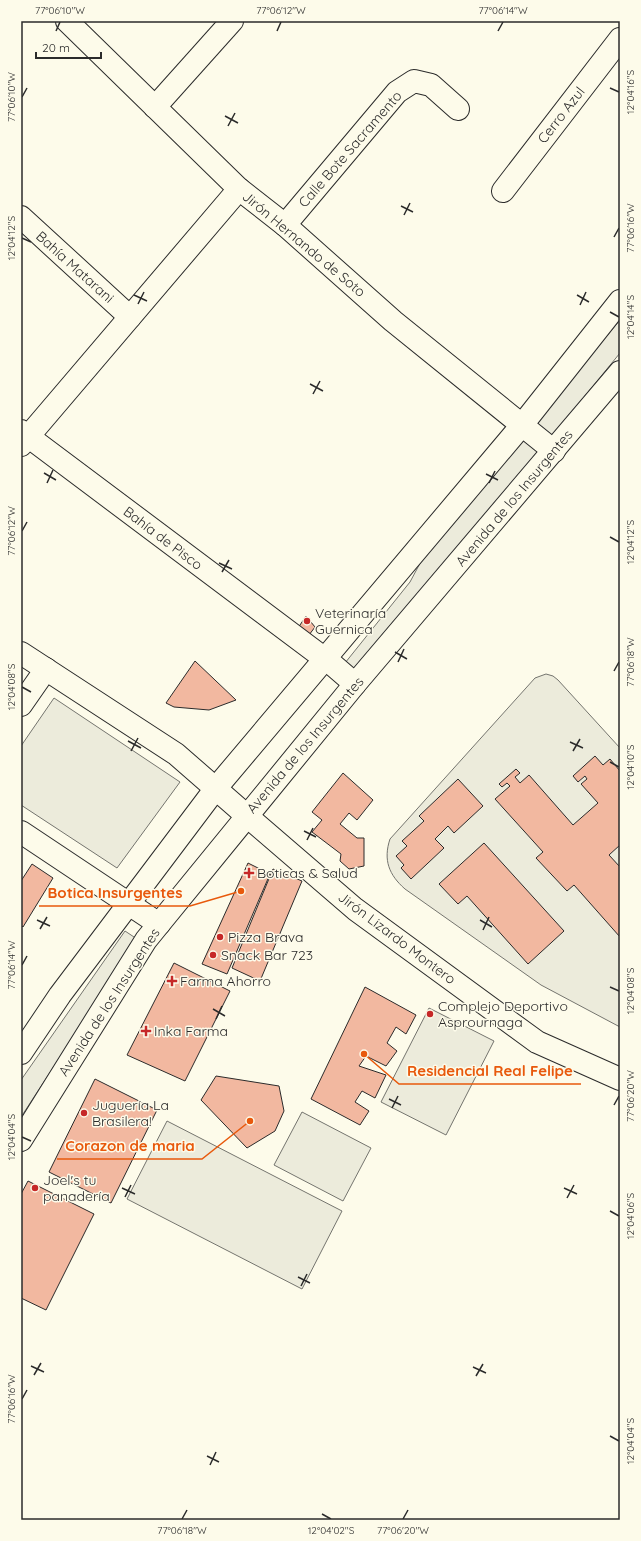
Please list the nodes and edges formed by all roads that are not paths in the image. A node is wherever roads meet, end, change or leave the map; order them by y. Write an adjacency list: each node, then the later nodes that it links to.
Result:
1 (67, 21): 4 (street, Jirón Hernando de Soto)
2 (232, 21): 4 (street)
3 (620, 39): 7 (street, Cerro Azul)
4 (155, 107): 6 (street, Jirón Hernando de Soto)
5 (458, 109): 9 (street, Calle Bote Sacramento)
6 (239, 188): 9 (street, Jirón Hernando de Soto); 11 (street)
7 (503, 191)
8 (21, 217): 11 (street, Bahía Matarani)
9 (285, 225): 13 (street, Jirón Hernando de Soto)
10 (620, 301): 13 (street)
11 (130, 317): 14 (street)
12 (620, 372): 15 (street, Avenida de los Insurgentes)
13 (522, 425): 15 (street, Jirón Hernando de Soto); 17 (street)
14 (24, 437): 17 (street, Bahía de Pisco)
15 (554, 451): 19 (street, Avenida de los Insurgentes)
16 (21, 652): 18 (street, Jirón Lizardo Montero)
17 (324, 659): 19 (street, Bahía de Pisco); 21 (street)
18 (46, 669): 20 (street); 21 (street, Jirón Lizardo Montero)
19 (355, 684): 22 (street, Avenida de los Insurgentes)
20 (21, 705)
21 (216, 788): 22 (street, Jirón Lizardo Montero); 24 (street)
22 (247, 816): 25 (street, Avenida de los Insurgentes); 27 (street, Jirón Lizardo Montero)
23 (21, 832): 24 (street)
24 (130, 904): 25 (street); 26 (street)
25 (159, 924): 28 (street, Avenida de los Insurgentes)
26 (21, 1053)
27 (620, 1079)
28 (21, 1140)

